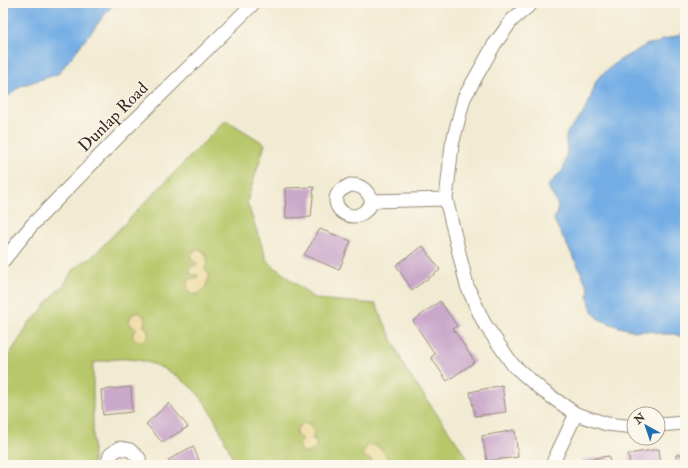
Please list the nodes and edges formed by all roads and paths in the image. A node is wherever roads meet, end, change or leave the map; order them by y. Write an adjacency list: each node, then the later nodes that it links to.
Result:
1 (254, 3): 5 (street, Dunlap Road)
2 (532, 3): 3 (street)
3 (446, 199): 4 (street); 6 (street)
4 (372, 201)
5 (3, 261)
6 (576, 414): 9 (street); 12 (street)
7 (685, 424): 8 (street)
8 (666, 425)
9 (626, 426)
10 (107, 465): 11 (street)
11 (140, 465)
12 (552, 465)

